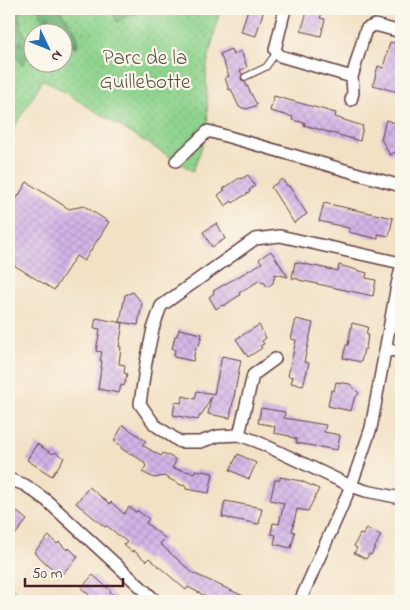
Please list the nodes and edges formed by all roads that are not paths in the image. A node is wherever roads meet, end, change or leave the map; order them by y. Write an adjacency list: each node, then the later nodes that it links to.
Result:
1 (285, 9): 3 (street)
2 (401, 32): 5 (street)
3 (277, 52): 4 (lane); 5 (street)
4 (244, 77)
5 (352, 77): 6 (street)
6 (351, 100)
7 (176, 161): 8 (street)
8 (401, 186)
9 (401, 263): 15 (street)
10 (401, 268): 11 (street)
11 (399, 285): 13 (street)
12 (401, 350): 13 (street)
13 (385, 352): 17 (street)
14 (275, 359): 15 (street)
15 (239, 435): 17 (street)
16 (9, 479): 19 (street)
17 (351, 486): 18 (street); 20 (street)
18 (401, 498)
19 (156, 601)
20 (300, 601)

